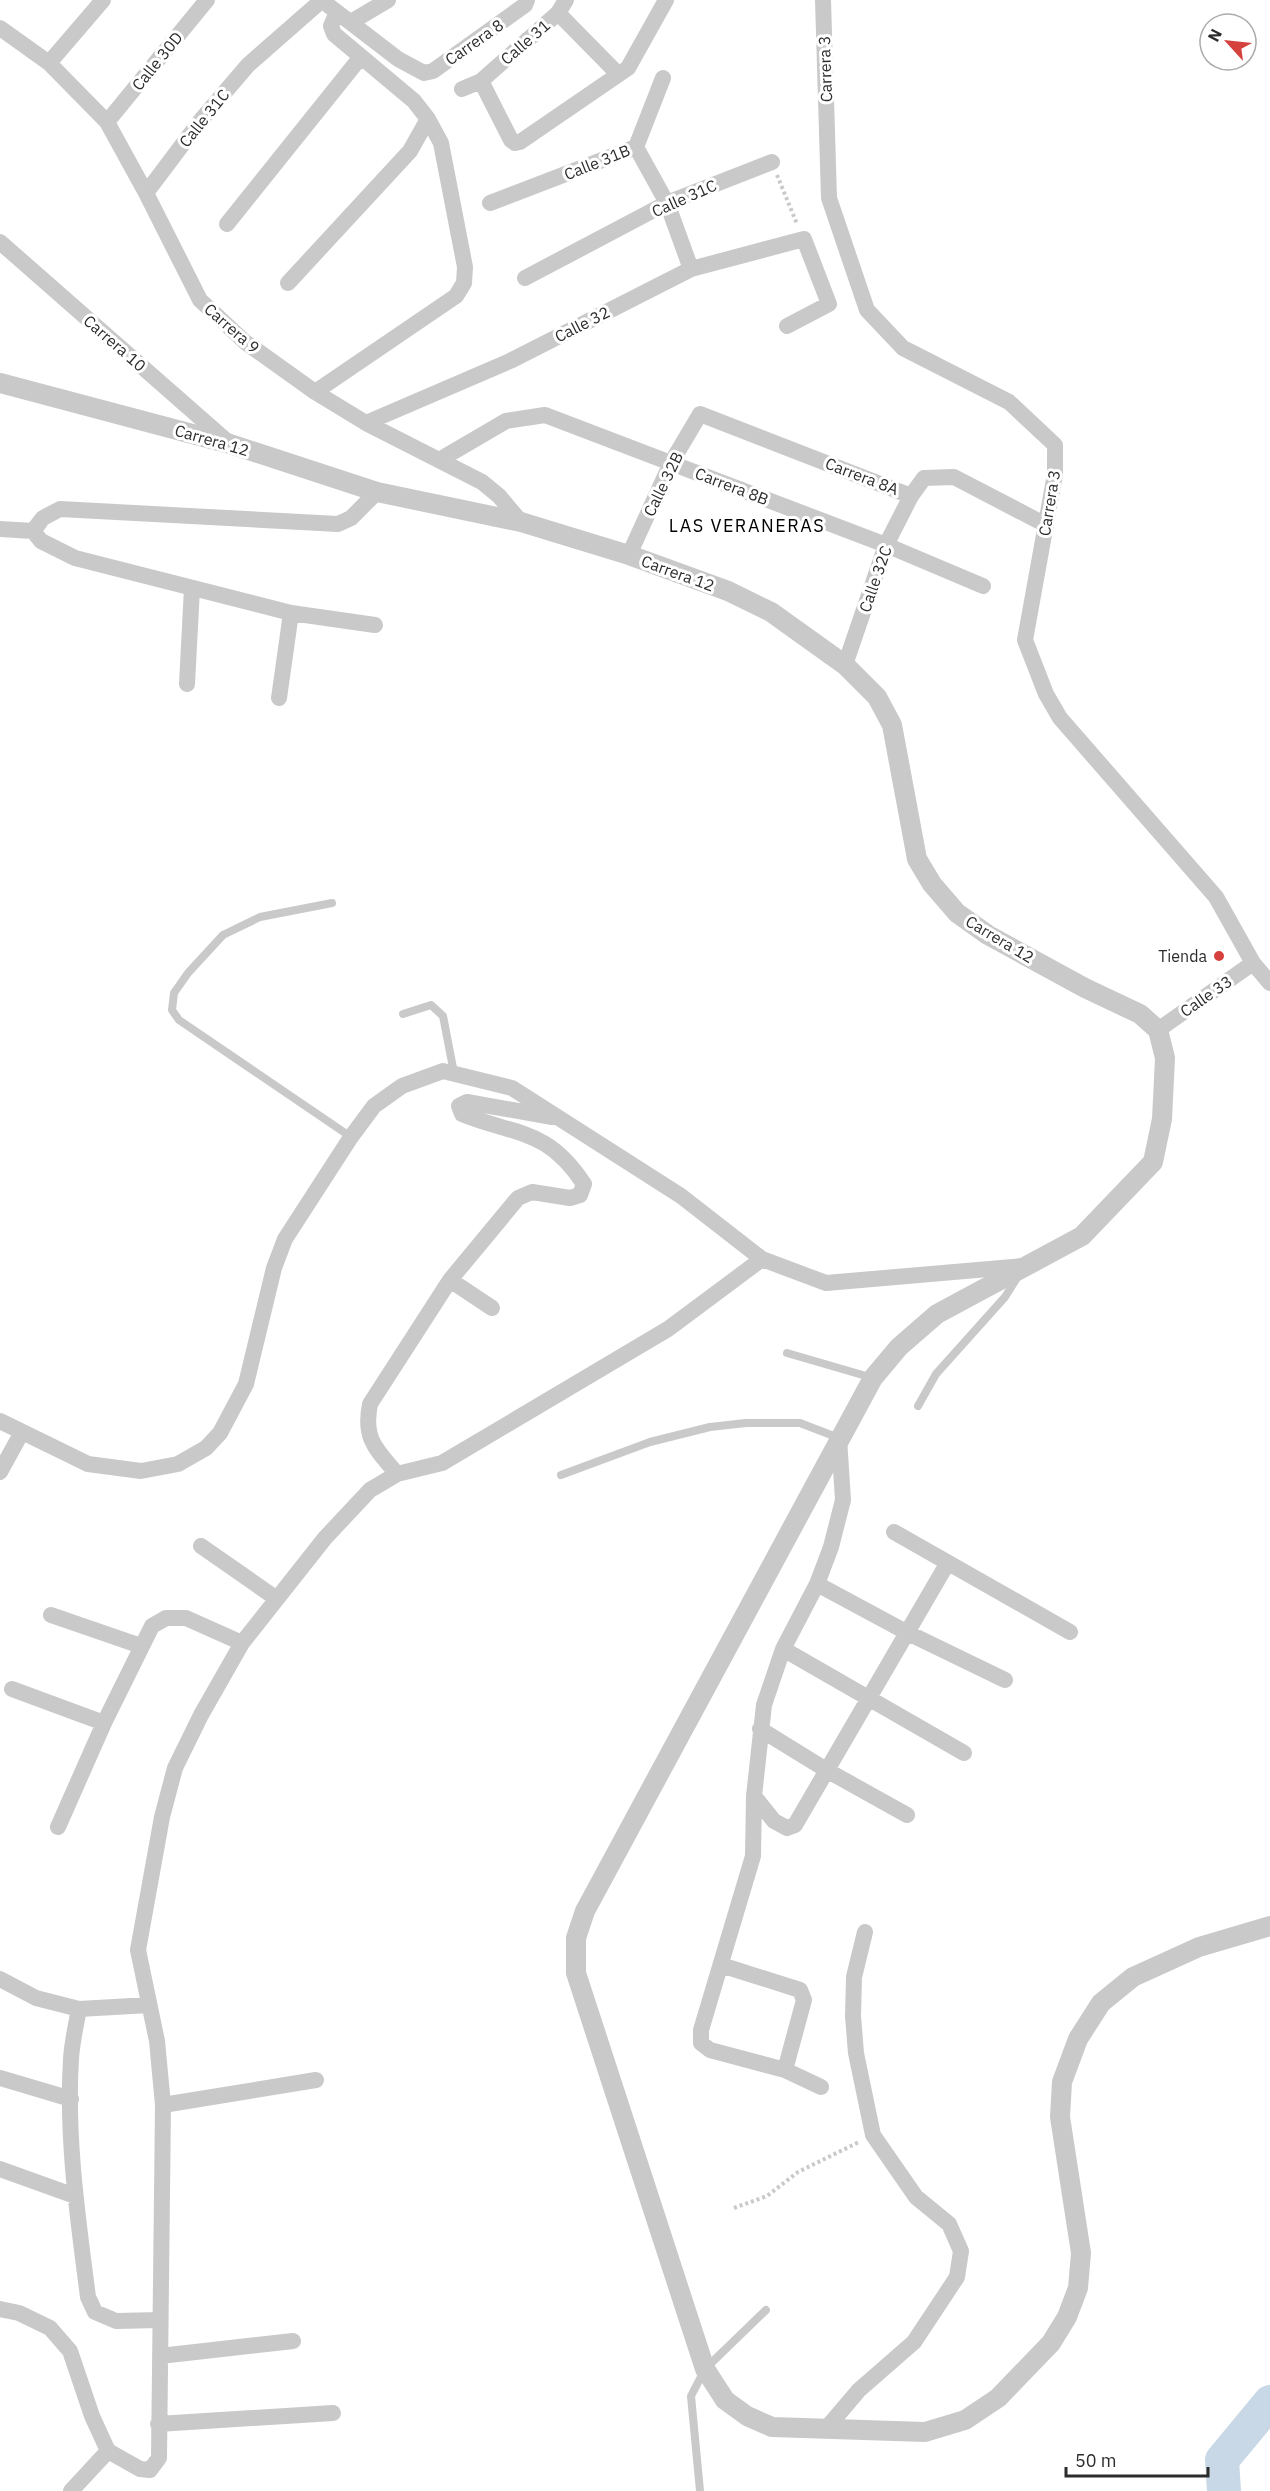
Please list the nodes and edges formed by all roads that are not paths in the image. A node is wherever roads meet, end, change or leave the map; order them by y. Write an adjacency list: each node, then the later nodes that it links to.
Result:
1 (103, 0): 13 (street)
2 (207, 0): 19 (street, Calle 30D)
3 (321, 0): 9 (street); 22 (street, Calle 31C)
4 (388, 0): 10 (street)
5 (526, 0): 10 (street, Carrera 8)
6 (666, 0): 14 (street)
7 (823, 0): 41 (street, Carrera 3)
8 (562, 6): 14 (street); 16 (street, Calle 31)
9 (337, 12): 10 (street); 12 (street)
10 (351, 22)
11 (0, 28): 13 (street, Carrera 9)
12 (360, 58): 18 (street); 25 (street)
13 (49, 63): 19 (street, Carrera 9)
14 (618, 74): 16 (street)
15 (663, 78): 20 (street, Calle 31B)
16 (481, 81): 17 (street, Calle 31)
17 (462, 89)
18 (428, 119): 29 (street); 32 (street)
19 (107, 122): 22 (street, Carrera 9)
20 (636, 147): 23 (street, Calle 31B); 24 (street)
21 (772, 162): 24 (street, Calle 31C)
22 (146, 193): 32 (street, Carrera 9)
23 (490, 203)
24 (667, 203): 27 (street); 28 (street, Calle 31C)
25 (226, 224)
26 (4, 248): 35 (street, Carrera 10)
27 (691, 269): 30 (street, Calle 32); 34 (street, Calle 32)
28 (525, 278)
29 (288, 283)
30 (786, 326)
31 (0, 383): 35 (street, Carrera 12)
32 (315, 392): 34 (street, Carrera 9)
33 (700, 414): 37 (street, Calle 32B); 39 (street, Carrera 8A)
34 (366, 423): 36 (street, Carrera 9)
35 (230, 444): 38 (street, Carrera 12)
36 (441, 459): 37 (street, Carrera 8B); 40 (street, Carrera 9)
37 (672, 463): 44 (street, Carrera 8B); 45 (street, Calle 32B)
38 (377, 492): 40 (street, Carrera 12); 43 (street)
39 (911, 496): 41 (street, Carrera 8A); 44 (street, Calle 32C)
40 (521, 522): 45 (street, Carrera 12)
41 (1046, 525): 54 (street, Carrera 3)
42 (0, 529): 43 (street)
43 (33, 531): 47 (street)
44 (886, 544): 46 (street, Carrera 8B); 50 (street, Calle 32C)
45 (629, 555): 50 (street, Carrera 12)
46 (983, 586)
47 (192, 588): 48 (street); 51 (street)
48 (291, 613): 49 (street); 52 (street)
49 (375, 625)
50 (845, 665): 57 (street, Carrera 12)
51 (187, 684)
52 (279, 698)
53 (332, 903): 60 (lane)
54 (1253, 963): 55 (street, Carrera 3); 57 (street, Calle 33)
55 (1270, 983)
56 (403, 1014): 58 (lane)
57 (1158, 1030): 62 (street)
58 (454, 1073): 59 (street); 60 (street)
59 (559, 1118): 61 (street); 63 (street)
60 (351, 1137): 69 (street)
61 (762, 1259): 62 (street); 72 (street)
62 (1023, 1266): 66 (street); 67 (lane)
63 (450, 1280): 64 (street); 72 (street)
64 (492, 1308)
65 (787, 1353): 66 (lane)
66 (873, 1378): 70 (street)
67 (918, 1406)
68 (0, 1421): 69 (street)
69 (22, 1432): 71 (street)
70 (839, 1438): 73 (lane); 77 (street); 114 (street)
71 (0, 1472)
72 (397, 1474): 78 (street)
73 (561, 1475)
74 (894, 1532): 76 (street)
75 (201, 1546): 78 (street)
76 (947, 1564): 80 (street); 81 (street)
77 (817, 1584): 81 (street); 84 (street)
78 (277, 1599): 82 (street)
79 (51, 1615): 83 (street)
80 (1070, 1632)
81 (908, 1633): 85 (street); 87 (street)
82 (242, 1643): 83 (street); 99 (street)
83 (141, 1646): 88 (street)
84 (783, 1649): 87 (street); 89 (street)
85 (1005, 1680)
86 (12, 1689): 88 (street)
87 (869, 1699): 90 (street); 91 (street)
88 (104, 1723): 94 (street)
89 (760, 1729): 91 (street); 92 (street)
90 (964, 1753)
91 (828, 1771): 92 (street); 93 (street)
92 (754, 1796): 97 (street)
93 (907, 1815)
94 (58, 1827)
95 (1270, 1926): 117 (street)
96 (865, 1932): 117 (street)
97 (721, 1965): 101 (street); 101 (street)
98 (0, 1979): 100 (street)
99 (149, 2006): 100 (street); 106 (street)
100 (79, 2009): 105 (street)
101 (785, 2070): 104 (street)
102 (0, 2078): 105 (street)
103 (316, 2080): 106 (street)
104 (821, 2087)
105 (71, 2099): 108 (street)
106 (164, 2105): 111 (street)
107 (0, 2169): 108 (street)
108 (75, 2196): 111 (street)
109 (0, 2309): 118 (street)
110 (766, 2310): 114 (lane)
111 (160, 2320): 113 (street)
112 (293, 2341): 113 (street)
113 (160, 2356): 116 (street)
114 (705, 2369): 117 (street); 120 (lane)
115 (333, 2413): 116 (street)
116 (158, 2424): 118 (street)
117 (825, 2430)
118 (108, 2451): 119 (street)
119 (71, 2491)
120 (700, 2491)

